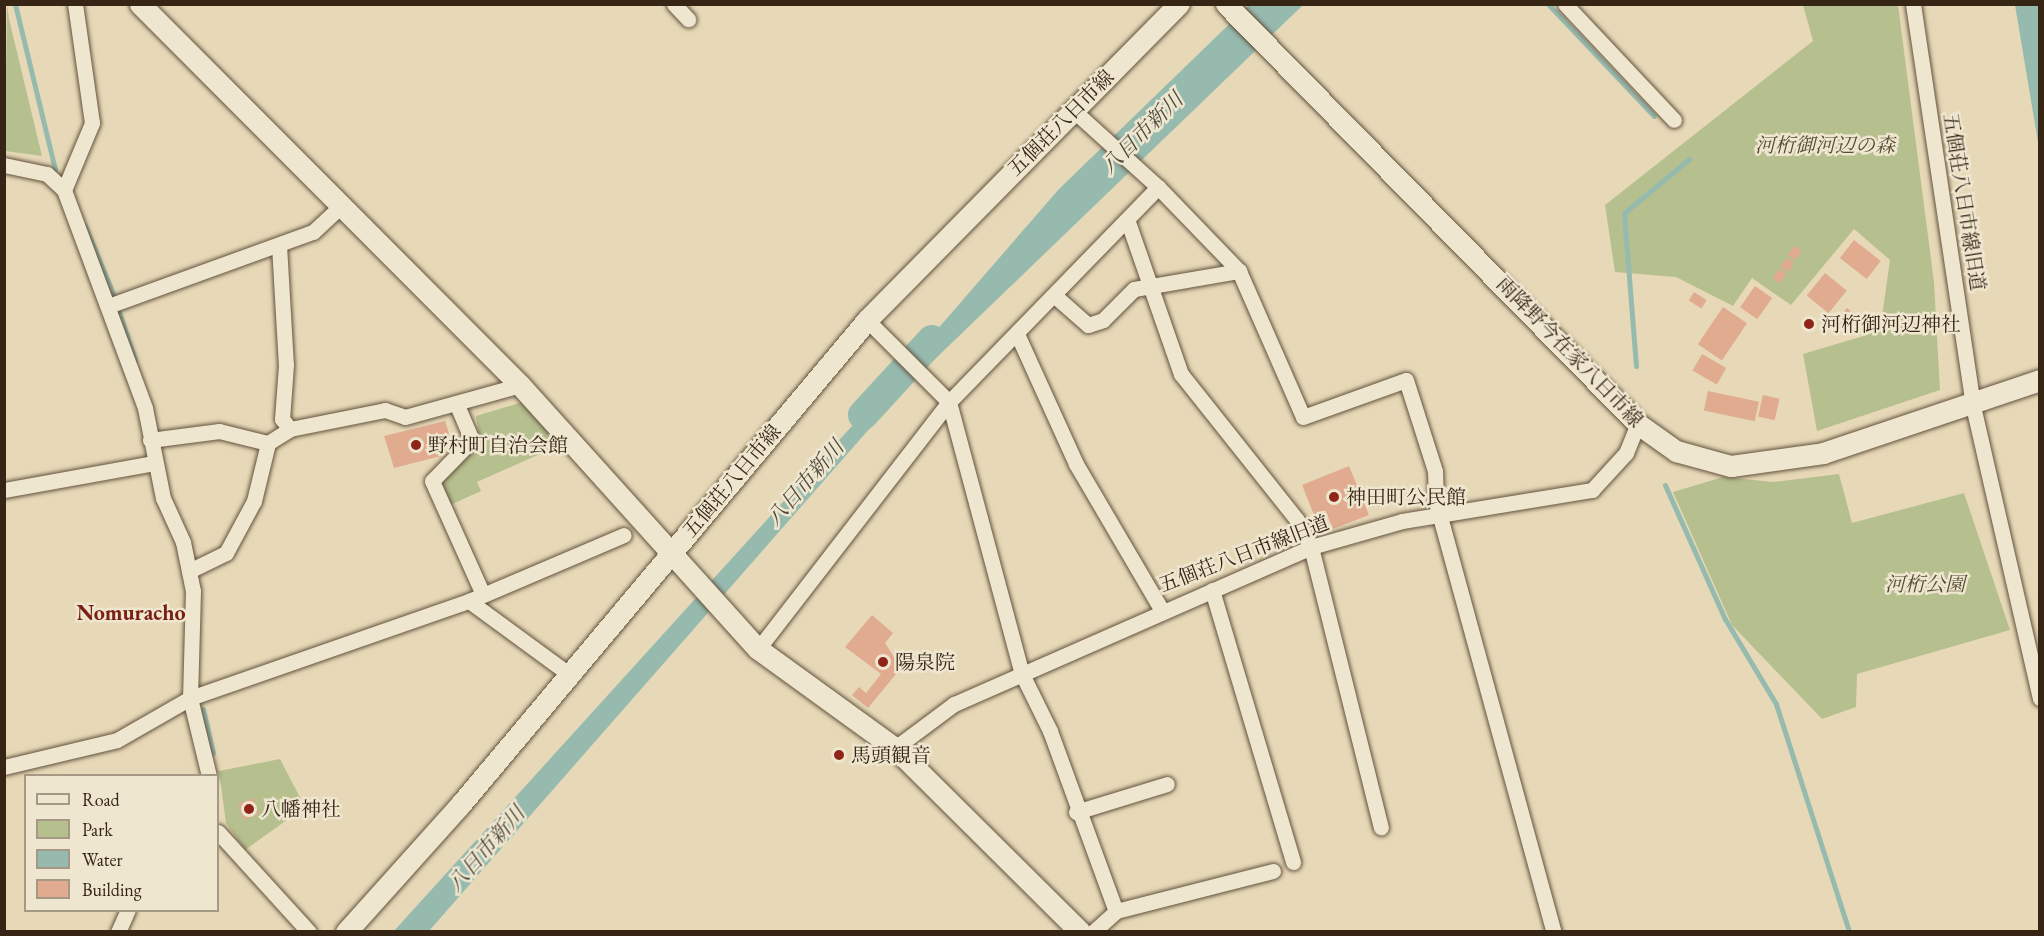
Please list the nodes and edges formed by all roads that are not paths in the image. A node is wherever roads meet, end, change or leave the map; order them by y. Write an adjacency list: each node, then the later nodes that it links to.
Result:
1 (75, 4): 13 (street)
2 (140, 4): 14 (main road)
3 (674, 4): 8 (street)
4 (1179, 4): 9 (main road, 五個荘八日市線)
5 (1226, 4): 28 (main road, 雨降野今在家八日市線)
6 (1565, 4): 10 (street)
7 (1913, 4): 27 (street, 五個荘八日市線旧道)
8 (688, 19)
9 (1073, 110): 12 (street); 21 (main road, 五個荘八日市線)
10 (1674, 120)
11 (4, 165): 13 (street)
12 (1158, 187): 15 (street); 17 (street)
13 (64, 190): 20 (street)
14 (342, 206): 16 (street); 24 (main road)
15 (1128, 222): 18 (street); 19 (street)
16 (279, 245): 20 (street); 29 (street)
17 (1239, 271): 18 (street); 34 (street)
18 (1150, 286): 19 (street); 36 (street)
19 (1055, 296): 22 (street)
20 (111, 305): 30 (street)
21 (867, 320): 25 (street); 37 (main road, 五個荘八日市線)
22 (1018, 336): 25 (street); 42 (street)
23 (2040, 380): 27 (main road, 雨降野今在家八日市線)
24 (520, 385): 26 (street); 37 (main road)
25 (949, 402): 43 (street); 44 (street)
26 (457, 405): 29 (street); 40 (street)
27 (1973, 406): 28 (main road, 雨降野今在家八日市線); 47 (street, 五個荘八日市線旧道)
28 (1638, 424): 34 (street, 五個荘八日市線旧道)
29 (290, 429): 31 (street)
30 (157, 439): 31 (street); 32 (street)
31 (268, 443): 38 (street)
32 (154, 463): 33 (street); 38 (street)
33 (4, 490)
34 (1440, 513): 36 (street, 五個荘八日市線旧道); 64 (street)
35 (624, 535): 40 (street)
36 (1311, 547): 39 (street, 五個荘八日市線旧道); 53 (street)
37 (672, 552): 43 (main road, 五個荘八日市線); 45 (main road)
38 (195, 569): 46 (street)
39 (1212, 590): 42 (street, 五個荘八日市線旧道); 55 (street)
40 (482, 592): 41 (street)
41 (469, 602): 45 (street); 46 (street)
42 (1161, 609): 44 (street, 五個荘八日市線旧道)
43 (758, 649): 48 (main road, 五個荘八日市線)
44 (1022, 674): 48 (street, 五個荘八日市線旧道); 52 (street)
45 (570, 675): 61 (main road)
46 (190, 698): 49 (street); 50 (street)
47 (2040, 698)
48 (895, 747): 62 (main road, 五個荘八日市線)
49 (4, 767)
50 (209, 774)
51 (1167, 784): 52 (street)
52 (1076, 812): 57 (street)
53 (1381, 827)
54 (219, 833): 60 (street)
55 (1293, 862)
56 (1272, 871): 57 (street)
57 (1116, 911): 63 (street)
58 (127, 912): 59 (street)
59 (118, 932)
60 (309, 932)
61 (346, 932)
62 (1080, 932)
63 (1093, 932)
64 (1554, 932)

